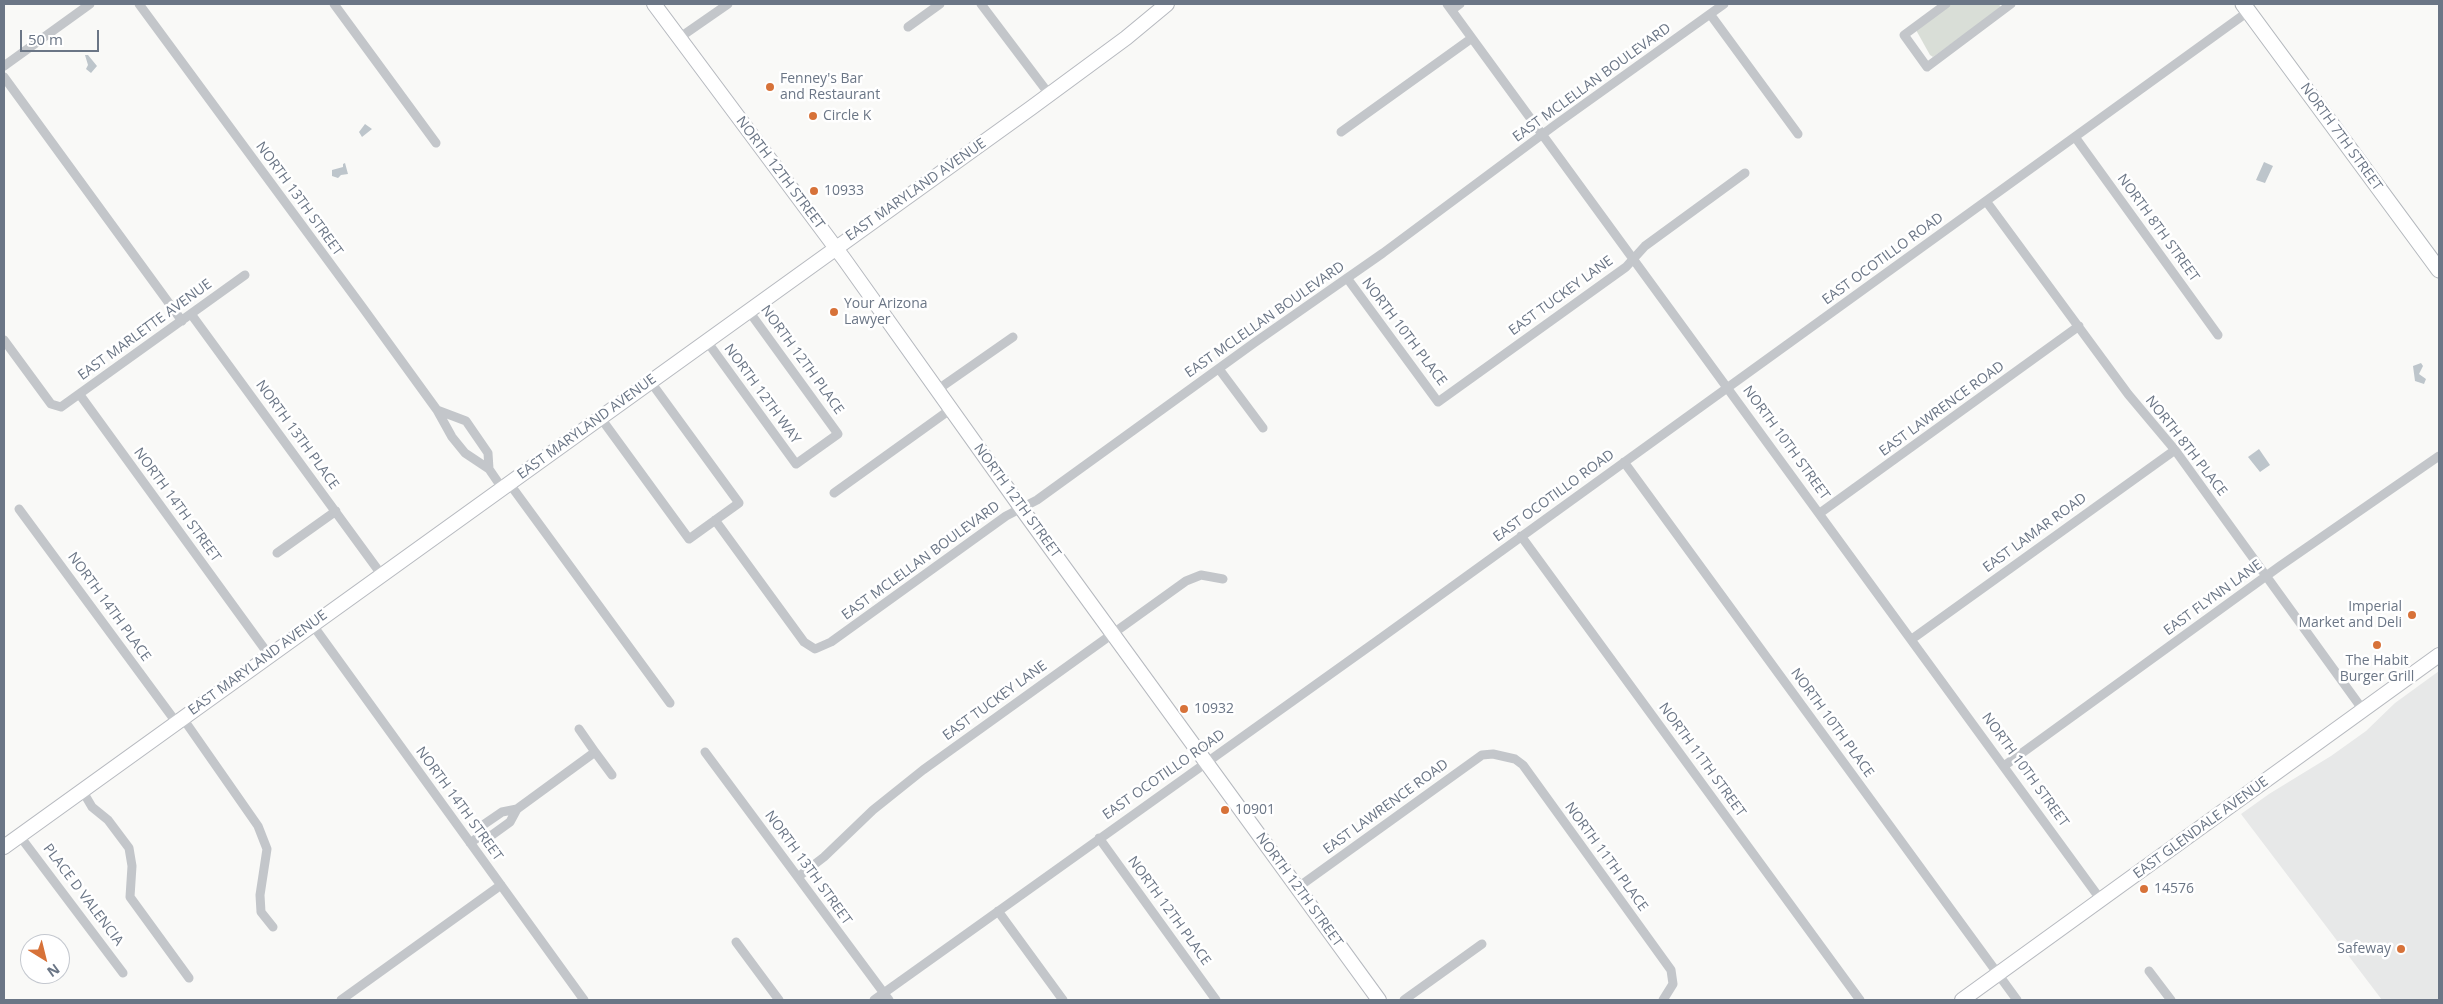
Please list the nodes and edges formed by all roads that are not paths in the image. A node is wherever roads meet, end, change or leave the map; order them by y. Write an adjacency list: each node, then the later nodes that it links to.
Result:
1 (90, 4): 19 (street)
2 (139, 4): 49 (street, NORTH 13TH STREET)
3 (334, 4): 26 (street)
4 (654, 4): 17 (street, NORTH 12TH STREET)
5 (728, 4): 17 (street)
6 (940, 4): 16 (street)
7 (981, 4): 21 (street)
8 (1460, 4): 13 (street)
9 (1724, 4): 15 (street, EAST MCLELLAN BOULEVARD)
10 (1946, 4): 11 (street)
11 (2011, 4)
12 (1163, 5): 21 (street, EAST MARYLAND AVENUE)
13 (1449, 7): 18 (street, NORTH 10TH STREET)
14 (2246, 7): 25 (street, EAST OCOTILLO ROAD); 31 (main road, NORTH 7TH STREET)
15 (1710, 14): 23 (street); 24 (street, EAST MCLELLAN BOULEVARD)
16 (908, 27)
17 (679, 38): 29 (street, NORTH 12TH STREET)
18 (1472, 38): 22 (street); 24 (street, NORTH 10TH STREET)
19 (4, 66)
20 (4, 77): 36 (street)
21 (1049, 94): 29 (street, EAST MARYLAND AVENUE)
22 (1341, 132)
23 (1798, 134)
24 (1543, 135): 30 (street, NORTH 10TH STREET); 33 (street, EAST MCLELLAN BOULEVARD)
25 (2075, 137): 28 (street, EAST OCOTILLO ROAD); 38 (street, NORTH 8TH STREET)
26 (436, 143)
27 (1745, 173): 30 (street, EAST TUCKEY LANE)
28 (1986, 201): 37 (street, NORTH 8TH PLACE); 44 (street, EAST OCOTILLO ROAD)
29 (836, 248): 34 (street, EAST MARYLAND AVENUE); 45 (street, NORTH 12TH STREET)
30 (1634, 257): 44 (street, NORTH 10TH STREET); 47 (street, EAST TUCKEY LANE)
31 (2439, 270)
32 (245, 275): 35 (street, EAST MARLETTE AVENUE)
33 (1347, 278): 42 (street, EAST MCLELLAN BOULEVARD); 47 (street, NORTH 10TH PLACE)
34 (748, 310): 41 (street, EAST MARYLAND AVENUE); 55 (street, NORTH 12TH PLACE)
35 (191, 314): 36 (street, EAST MARLETTE AVENUE); 61 (street, NORTH 13TH PLACE)
36 (182, 321): 46 (street, EAST MARLETTE AVENUE)
37 (2079, 326): 52 (street, NORTH 8TH PLACE); 62 (street, EAST LAWRENCE ROAD)
38 (2218, 334)
39 (1013, 337): 45 (street)
40 (4, 340): 46 (street, EAST MARLETTE AVENUE)
41 (706, 340): 43 (street, EAST MARYLAND AVENUE); 55 (street, NORTH 12TH WAY)
42 (1219, 369): 51 (street); 59 (street, EAST MCLELLAN BOULEVARD)
43 (650, 381): 50 (street, EAST MARYLAND AVENUE); 63 (street)
44 (1728, 387): 54 (street, EAST OCOTILLO ROAD); 62 (street, NORTH 10TH STREET)
45 (937, 390): 48 (street, NORTH 12TH STREET)
46 (80, 395): 72 (street, NORTH 14TH STREET)
47 (1438, 402)
48 (951, 409): 58 (street); 59 (street, NORTH 12TH STREET)
49 (437, 410): 56 (street, NORTH 13TH STREET); 56 (street, NORTH 13TH STREET)
50 (600, 417): 57 (street, EAST MARYLAND AVENUE); 63 (street)
51 (1263, 428)
52 (2175, 450): 67 (street, NORTH 8TH PLACE); 71 (street, EAST LAMAR ROAD)
53 (2439, 456): 67 (street, EAST FLYNN LANE)
54 (1624, 462): 64 (street, EAST OCOTILLO ROAD); 103 (street, NORTH 10TH PLACE)
55 (796, 464)
56 (489, 469): 57 (street, NORTH 13TH STREET)
57 (506, 486): 66 (street, EAST MARYLAND AVENUE); 74 (street, NORTH 13TH STREET)
58 (834, 493)
59 (1022, 508): 63 (street, EAST MCLELLAN BOULEVARD); 70 (street, NORTH 12TH STREET)
60 (20, 509): 76 (street, NORTH 14TH PLACE)
61 (336, 511): 65 (street); 66 (street, NORTH 13TH PLACE)
62 (1820, 513): 71 (street, NORTH 10TH STREET)
63 (715, 520)
64 (1521, 536): 81 (street, EAST OCOTILLO ROAD); 115 (street, NORTH 11TH STREET)
65 (277, 553)
66 (381, 574): 69 (street, EAST MARYLAND AVENUE)
67 (2266, 577): 75 (street, NORTH 8TH PLACE); 82 (street, EAST FLYNN LANE)
68 (1223, 579): 70 (street, EAST TUCKEY LANE)
69 (312, 624): 72 (street, EAST MARYLAND AVENUE); 91 (street, NORTH 14TH STREET)
70 (1112, 634): 81 (street, NORTH 12TH STREET); 93 (street, EAST TUCKEY LANE)
71 (1912, 639): 82 (street, NORTH 10TH STREET)
72 (269, 655): 76 (street, EAST MARYLAND AVENUE)
73 (2439, 655): 75 (street, EAST GLENDALE AVENUE)
74 (670, 703)
75 (2363, 710): 96 (street, EAST GLENDALE AVENUE)
76 (179, 720): 84 (street, EAST MARYLAND AVENUE); 98 (street, NORTH 14TH PLACE)
77 (579, 729): 78 (street)
78 (595, 752): 83 (street); 85 (street)
79 (705, 752): 93 (street, NORTH 13TH STREET)
80 (1493, 754): 95 (street, EAST LAWRENCE ROAD); 106 (street, NORTH 11TH PLACE)
81 (1207, 763): 90 (street, EAST OCOTILLO ROAD); 95 (street, NORTH 12TH STREET)
82 (2004, 766): 96 (street, NORTH 10TH STREET)
83 (612, 775)
84 (82, 790): 88 (street, EAST MARYLAND AVENUE); 104 (street)
85 (516, 809): 86 (street); 87 (street)
86 (494, 817): 87 (street); 89 (street)
87 (502, 828): 89 (street)
88 (19, 835): 92 (street, EAST MARYLAND AVENUE); 102 (street, PLACE D VALENCIA)
89 (480, 836): 91 (street)
90 (1099, 838): 97 (street, EAST OCOTILLO ROAD); 112 (street, NORTH 12TH PLACE)
91 (470, 843): 94 (street, NORTH 14TH STREET)
92 (4, 847)
93 (798, 876): 105 (street, NORTH 13TH STREET)
94 (501, 885): 107 (street); 108 (street, NORTH 14TH STREET)
95 (1297, 888): 113 (street, NORTH 12TH STREET)
96 (2101, 900): 103 (street, EAST GLENDALE AVENUE)
97 (998, 911): 105 (street, EAST OCOTILLO ROAD); 111 (street)
98 (273, 927)
99 (736, 942): 109 (street)
100 (1482, 944): 114 (street)
101 (2150, 971): 118 (street)
102 (123, 973)
103 (1998, 974): 116 (street, EAST GLENDALE AVENUE); 117 (street, NORTH 10TH PLACE)
104 (189, 978)
105 (886, 997): 110 (street, EAST OCOTILLO ROAD)
106 (1666, 998)
107 (341, 1000)
108 (584, 1000)
109 (779, 1000)
110 (874, 1000)
111 (1063, 1000)
112 (1216, 1000)
113 (1379, 1000)
114 (1404, 1000)
115 (1860, 1000)
116 (1962, 1000)
117 (2018, 1000)
118 (2171, 1000)

